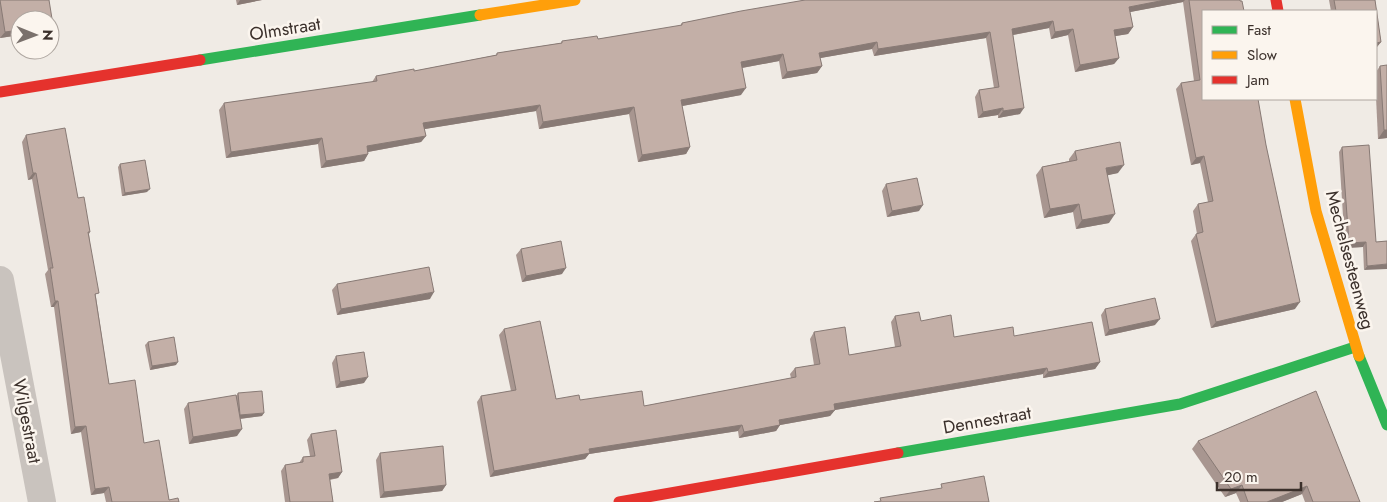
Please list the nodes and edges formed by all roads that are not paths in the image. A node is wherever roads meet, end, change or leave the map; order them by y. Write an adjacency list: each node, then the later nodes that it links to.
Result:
1 (575, 0): 2 (street, Olmstraat)
2 (0, 92)
3 (1295, 100): 5 (street, Mechelsesteenweg)
4 (0, 280): 7 (street, Wilgestraat)
5 (1355, 347): 6 (street, Mechelsesteenweg); 8 (street, Dennestraat)
6 (1387, 425)
7 (42, 502)
8 (619, 502)

